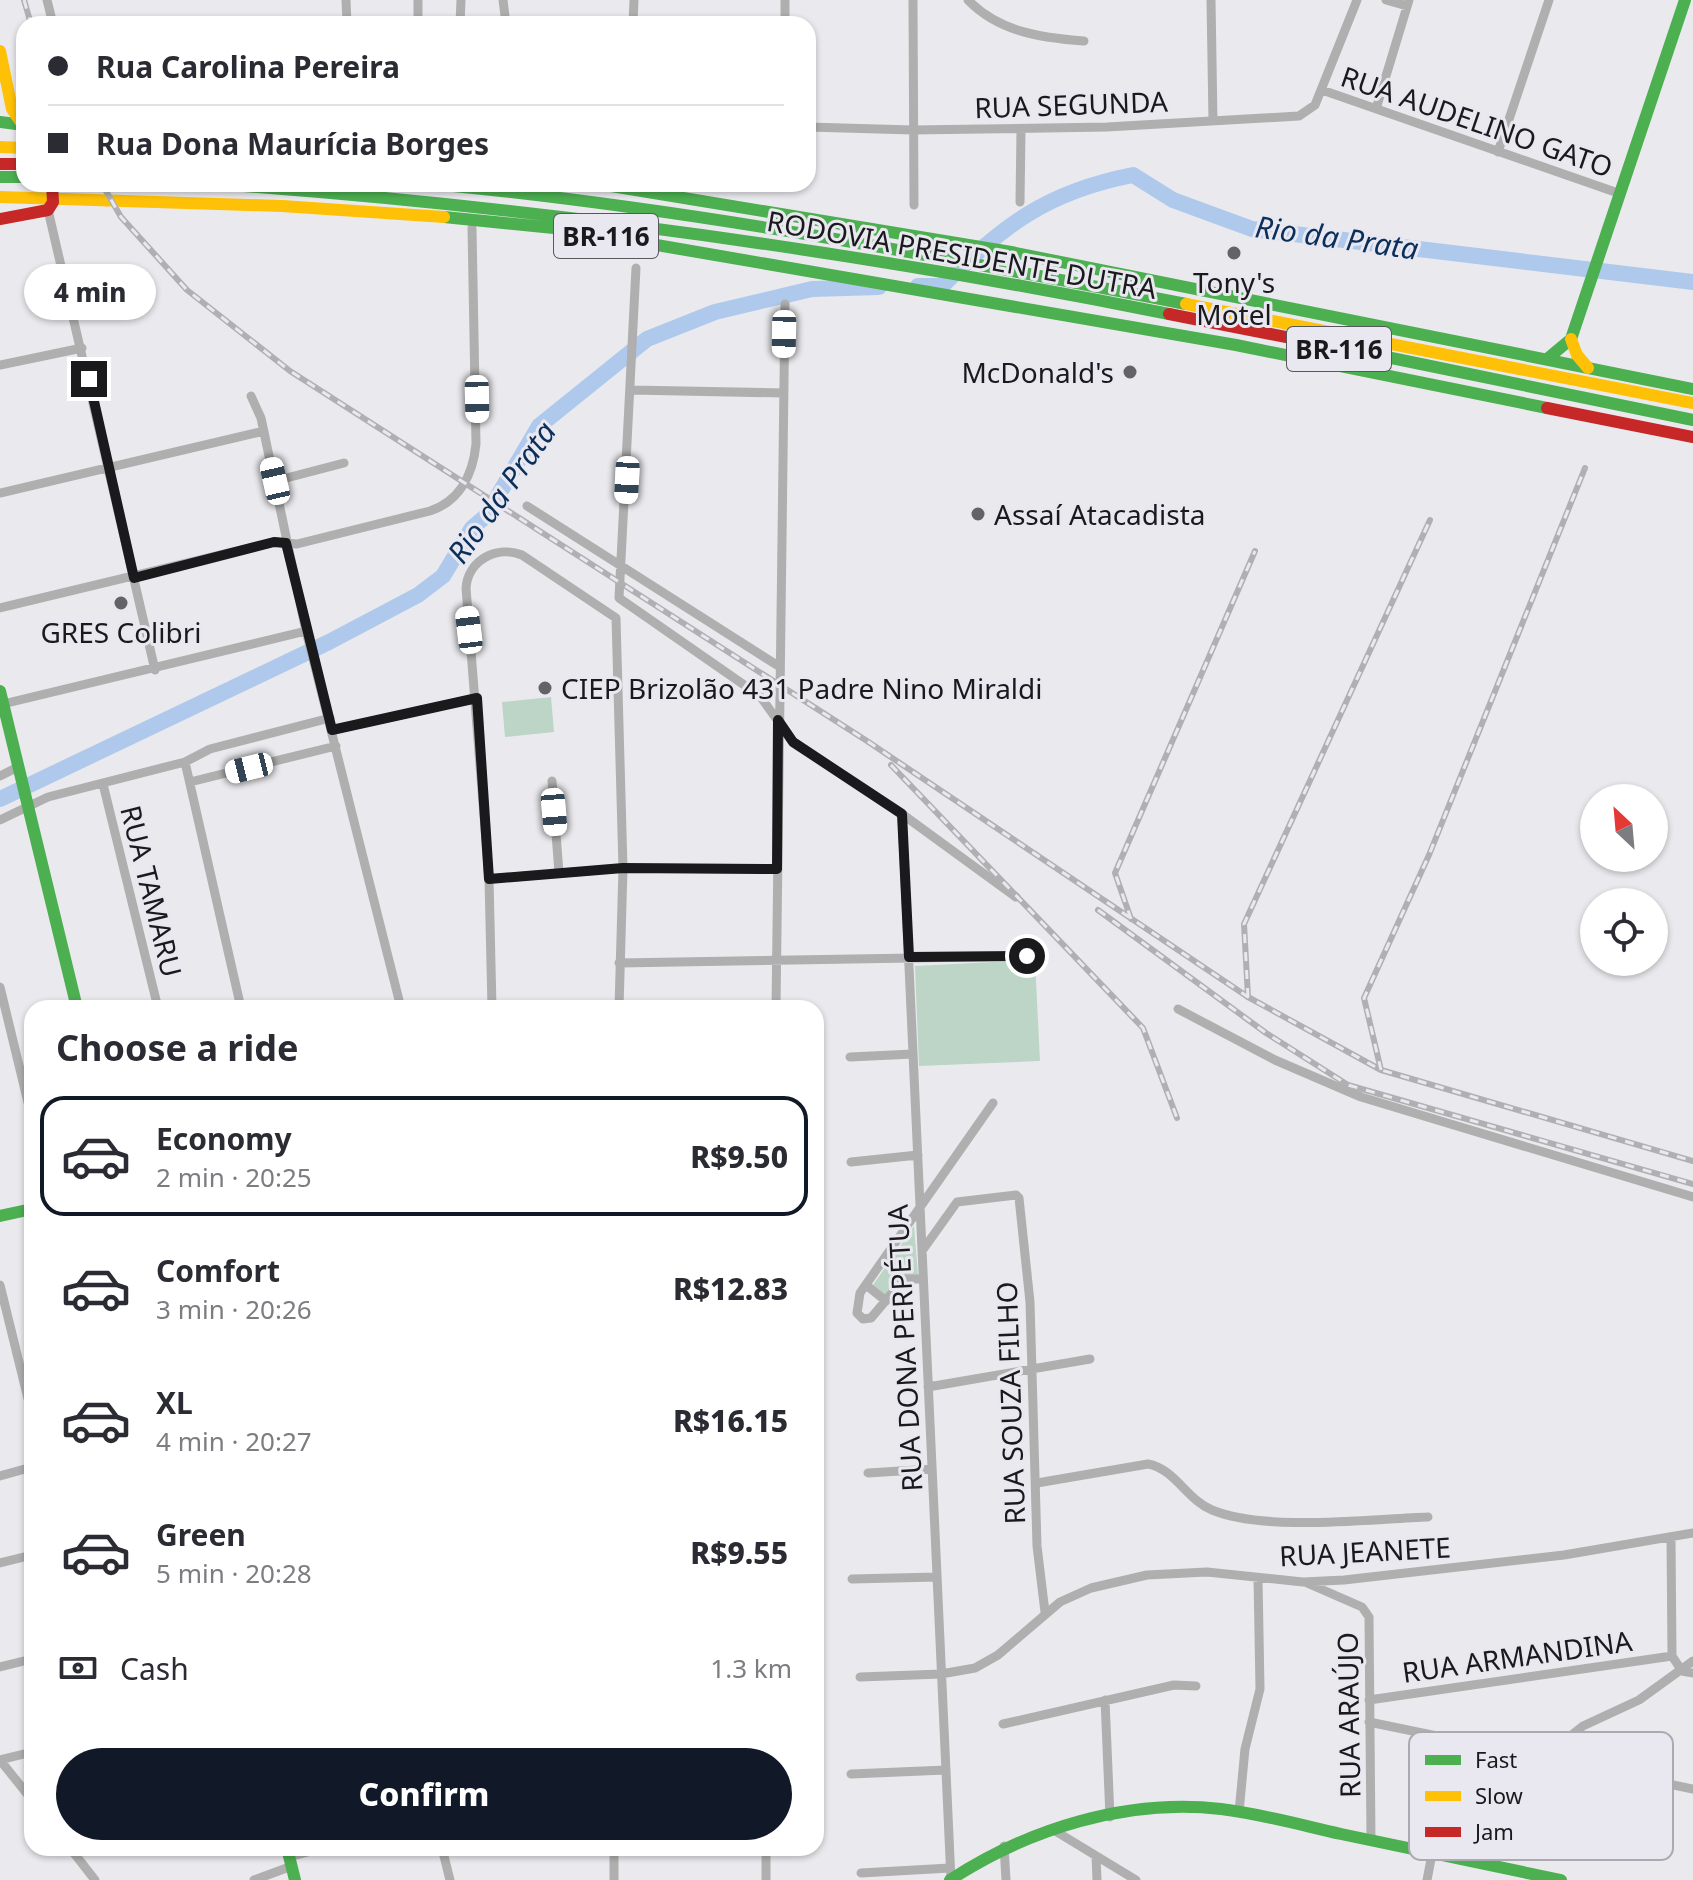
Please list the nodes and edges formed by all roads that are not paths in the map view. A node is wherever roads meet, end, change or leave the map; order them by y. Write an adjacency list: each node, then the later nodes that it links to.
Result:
1 (913, 0): 20 (street)
2 (968, 0): 8 (street)
3 (1211, 0): 16 (street)
4 (1357, 0): 12 (street)
5 (1386, 0): 7 (street)
6 (1549, 0): 21 (street)
7 (1408, 3): 14 (street)
8 (979, 5): 10 (street)
9 (1686, 8): 26 (main road)
10 (1084, 41)
11 (0, 51): 13 (main road)
12 (1322, 90): 14 (street, RUA AUDELINO GATO); 16 (street, RUA SEGUNDA)
13 (12, 109): 15 (main road); 17 (main road)
14 (1376, 109): 21 (street, RUA AUDELINO GATO)
15 (16, 115)
16 (1213, 121): 19 (street, RUA SEGUNDA)
17 (1, 122)
18 (816, 127): 20 (street, RUA SEGUNDA)
19 (1021, 129): 20 (street, RUA SEGUNDA); 28 (street)
20 (913, 130): 29 (street)
21 (1498, 152): 26 (street, RUA AUDELINO GATO)
22 (52, 192): 31 (main road)
23 (316, 192): 47 (main road, RODOVIA PRESIDENTE DUTRA / BR-116)
24 (516, 192): 46 (main road, RODOVIA PRESIDENTE DUTRA / BR-116)
25 (657, 192): 39 (main road, BR-116)
26 (1618, 193): 37 (main road)
27 (6, 198): 30 (main road, BR-116)
28 (1020, 202)
29 (914, 205)
30 (227, 206): 33 (main road, BR-116); 34 (main road)
31 (48, 210): 32 (main road); 38 (street)
32 (0, 219)
33 (508, 222): 34 (main road); 49 (main road, BR-116)
34 (472, 228): 55 (street)
35 (636, 268): 43 (street)
36 (785, 304): 44 (street)
37 (1571, 339): 39 (main road); 41 (main road)
38 (82, 348): 40 (street); 51 (street)
39 (1547, 359): 41 (main road, BR-116)
40 (0, 365)
41 (1588, 368): 42 (main road, BR-116)
42 (1693, 389)
43 (631, 390): 44 (street); 56 (street)
44 (783, 393): 60 (street)
45 (251, 396): 48 (street)
46 (1693, 403)
47 (1693, 420)
48 (264, 431): 51 (street); 52 (street)
49 (1693, 437)
50 (344, 463): 52 (street)
51 (108, 469): 53 (street); 57 (street)
52 (275, 481): 55 (street)
53 (0, 493)
54 (527, 506): 56 (street)
55 (286, 543): 57 (street); 59 (street)
56 (623, 570): 60 (street); 65 (street)
57 (134, 578): 58 (street); 61 (street)
58 (0, 608)
59 (308, 635): 61 (street); 64 (street)
60 (780, 667): 65 (street)
61 (155, 670): 62 (street)
62 (1, 697): 69 (main road)
63 (477, 698): 66 (street); 77 (street); 80 (street)
64 (330, 718): 66 (street); 68 (street)
65 (778, 720): 75 (street); 78 (street)
66 (332, 730): 67 (street)
67 (336, 746): 72 (street); 90 (street)
68 (185, 762): 72 (street); 73 (street)
69 (20, 771): 70 (street); 74 (main road)
70 (0, 776)
71 (552, 781): 79 (street)
72 (190, 782): 89 (street)
73 (103, 784): 74 (street); 88 (street, RUA TAMARU)
74 (27, 801): 76 (street); 87 (main road)
75 (902, 814): 81 (street); 83 (street, RUA DONA PERPÉTUA)
76 (0, 820)
77 (623, 868): 78 (street); 79 (street); 85 (street)
78 (777, 869): 84 (street)
79 (559, 873): 80 (street)
80 (489, 879): 91 (street)
81 (1016, 897)
82 (1027, 956): 83 (street)
83 (909, 957): 84 (street); 95 (street, RUA DONA PERPÉTUA)
84 (776, 960): 85 (street); 93 (street)
85 (619, 963): 92 (street)
86 (0, 987): 97 (street)
87 (75, 1000)
88 (156, 1000)
89 (239, 1000)
90 (399, 1000)
91 (492, 1000)
92 (619, 1000)
93 (776, 1000)
94 (1178, 1009): 101 (street)
95 (913, 1054): 96 (street); 99 (street, RUA DONA PERPÉTUA)
96 (850, 1057)
97 (24, 1086)
98 (993, 1103): 102 (street)
99 (918, 1155): 100 (street); 102 (street, RUA DONA PERPÉTUA)
100 (851, 1162)
101 (1693, 1197)
102 (920, 1204): 105 (street, RUA DONA PERPÉTUA); 108 (street)
103 (24, 1211): 104 (main road)
104 (0, 1216)
105 (922, 1251): 106 (street, RUA DONA PERPÉTUA); 112 (street, RUA SOUZA FILHO)
106 (923, 1279): 109 (street); 114 (street, RUA DONA PERPÉTUA)
107 (0, 1285): 110 (street)
108 (866, 1285): 109 (street); 109 (street)
109 (886, 1301)
110 (4, 1315): 113 (street)
111 (1090, 1359): 112 (street)
112 (1030, 1371): 114 (street); 119 (street, RUA SOUZA FILHO)
113 (24, 1386)
114 (928, 1387): 116 (street, RUA DONA PERPÉTUA)
115 (24, 1469): 118 (street)
116 (932, 1469): 117 (street); 125 (street, RUA DONA PERPÉTUA)
117 (868, 1473)
118 (0, 1476)
119 (1037, 1483): 120 (street); 129 (street, RUA SOUZA FILHO)
120 (1428, 1517)
121 (1693, 1533): 122 (street, RUA JEANETE)
122 (1671, 1538): 128 (street, RUA JEANETE); 130 (street)
123 (24, 1557): 124 (street)
124 (0, 1563)
125 (937, 1577): 127 (street); 136 (street, RUA DONA PERPÉTUA)
126 (1258, 1578): 128 (street, RUA JEANETE); 129 (street, RUA JEANETE); 152 (street)
127 (852, 1579)
128 (1303, 1582): 140 (street, RUA ARAÚJO)
129 (1045, 1612): 136 (street, RUA JEANETE)
130 (1672, 1656): 134 (street); 140 (street, RUA ARMANDINA)
131 (24, 1661): 133 (street)
132 (1693, 1661): 134 (street)
133 (0, 1667)
134 (1682, 1671): 135 (street); 144 (street)
135 (1693, 1673)
136 (941, 1674): 137 (street, RUA JEANETE); 147 (street, RUA DONA PERPÉTUA)
137 (860, 1677)
138 (1196, 1686): 139 (street)
139 (1105, 1700): 142 (street); 153 (street)
140 (1369, 1700): 141 (street, RUA ARAÚJO)
141 (1369, 1722): 143 (street); 155 (street, RUA ARAÚJO)
142 (1003, 1724)
143 (1419, 1732)
144 (1575, 1732)
145 (24, 1754): 146 (street)
146 (0, 1760): 151 (street)
147 (946, 1770): 148 (street); 167 (street, RUA DONA PERPÉTUA)
148 (851, 1774)
149 (1673, 1785): 150 (street)
150 (1693, 1789)
151 (24, 1790)
152 (1239, 1812): 153 (main road); 155 (main road)
153 (1110, 1817): 154 (main road)
154 (1052, 1829): 156 (main road); 162 (street)
155 (1371, 1840): 157 (main road)
156 (1004, 1846): 167 (main road); 174 (street)
157 (1409, 1849)
158 (76, 1856): 168 (street)
159 (444, 1856): 171 (street)
160 (614, 1856): 172 (street)
161 (766, 1856): 173 (street)
162 (1096, 1856): 175 (street); 176 (street)
163 (289, 1857): 169 (street); 170 (main road)
164 (1431, 1860): 177 (street)
165 (1463, 1860): 178 (main road)
166 (861, 1873): 167 (street)
167 (951, 1877)
168 (95, 1880)
169 (254, 1880)
170 (295, 1880)
171 (450, 1880)
172 (614, 1880)
173 (766, 1880)
174 (1006, 1880)
175 (1097, 1880)
176 (1136, 1880)
177 (1427, 1880)
178 (1561, 1880)

